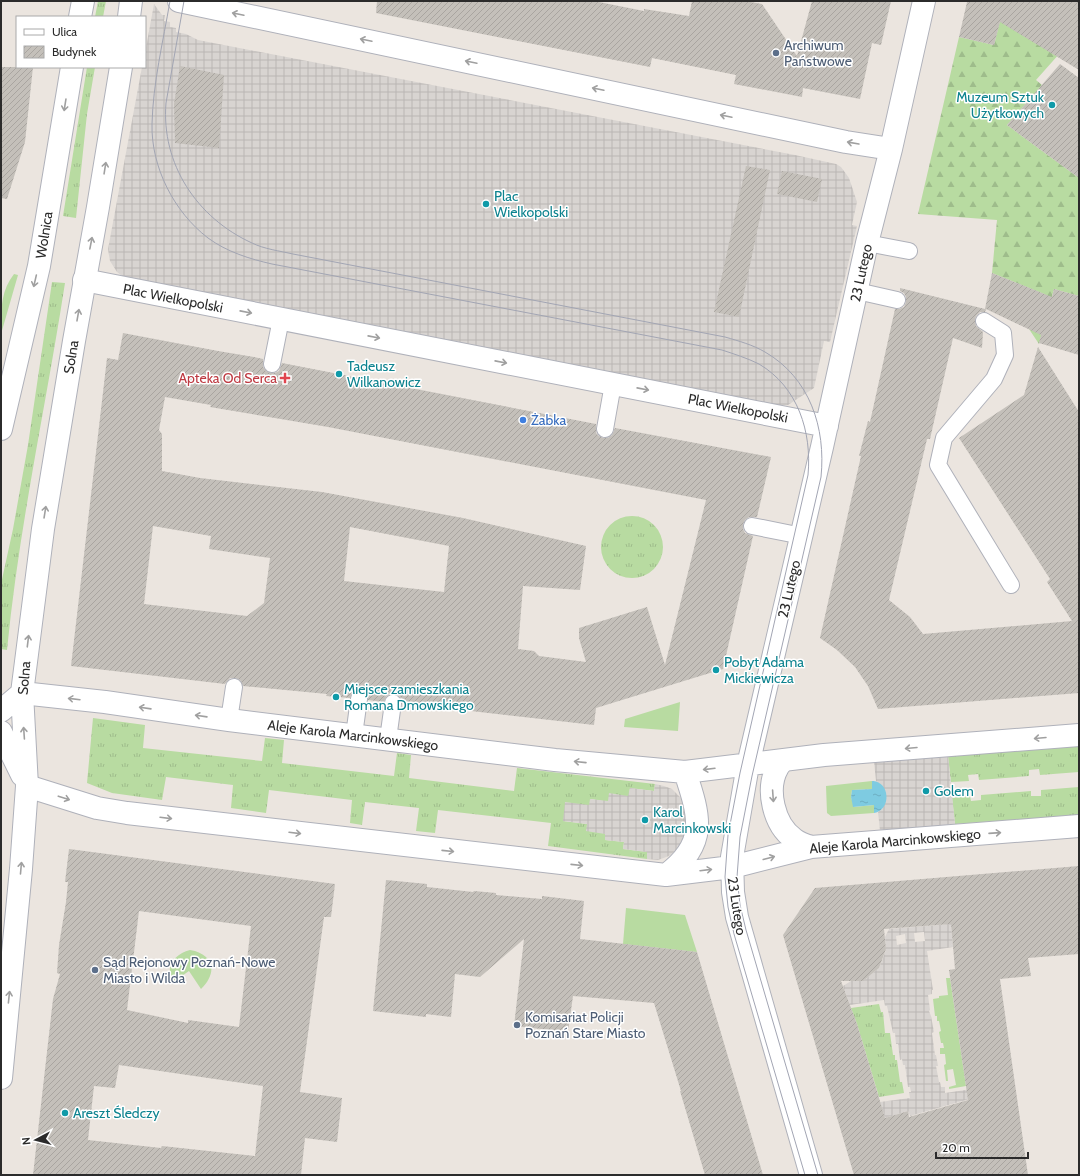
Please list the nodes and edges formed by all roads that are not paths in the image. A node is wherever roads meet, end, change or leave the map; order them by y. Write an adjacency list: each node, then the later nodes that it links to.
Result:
1 (83, 1): 5 (street)
2 (132, 1): 6 (street)
3 (179, 1): 9 (street, one-way to 3)
4 (924, 1): 9 (street, 23 Lutego)
5 (80, 16)
6 (129, 16)
7 (72, 68): 19 (street, Wolnica, one-way to 19)
8 (121, 68): 12 (street, one-way to 8)
9 (891, 149): 10 (street, 23 Lutego)
10 (867, 243): 11 (lane); 13 (street, 23 Lutego)
11 (909, 252)
12 (84, 280): 15 (street, Plac Wielkopolski, one-way to 15); 27 (street, Solna, one-way to 12)
13 (857, 291): 14 (lane); 20 (street, 23 Lutego)
14 (897, 300)
15 (281, 319): 17 (lane); 18 (street, Plac Wielkopolski, one-way to 18)
16 (984, 321): 25 (lane)
17 (272, 364)
18 (613, 384): 20 (street, Plac Wielkopolski, one-way to 20); 22 (lane)
19 (4, 396): 21 (street)
20 (827, 426): 24 (street, 23 Lutego)
21 (1, 429)
22 (605, 429)
23 (752, 526): 24 (lane)
24 (802, 536): 37 (street, 23 Lutego)
25 (1011, 585)
26 (234, 688): 31 (lane)
27 (22, 693): 30 (street); 31 (street, Aleje Karola Marcinkowskiego, one-way to 27); 39 (street, Solna, one-way to 27)
28 (359, 699): 33 (lane)
29 (393, 702): 35 (lane)
30 (1, 711)
31 (229, 720): 33 (street, Aleje Karola Marcinkowskiego)
32 (1, 732): 39 (street)
33 (354, 735): 35 (street, Aleje Karola Marcinkowskiego)
34 (1079, 735): 36 (street, Aleje Karola Marcinkowskiego, one-way to 36)
35 (388, 739): 38 (street, Aleje Karola Marcinkowskiego, one-way to 35)
36 (784, 760): 37 (street, Aleje Karola Marcinkowskiego); 41 (street, one-way to 41)
37 (748, 764): 38 (street, Aleje Karola Marcinkowskiego, one-way to 38); 42 (street, 23 Lutego)
38 (685, 772): 43 (street)
39 (27, 786): 43 (street, Aleje Karola Marcinkowskiego, one-way to 43); 44 (street, Solna, one-way to 39)
40 (1079, 826): 41 (street, Aleje Karola Marcinkowskiego, one-way to 40)
41 (811, 847): 42 (street, Aleje Karola Marcinkowskiego, one-way to 41)
42 (732, 867): 43 (street, Aleje Karola Marcinkowskiego, one-way to 42); 45 (street, 23 Lutego)
43 (666, 875)
44 (1, 1078)
45 (811, 1175)

